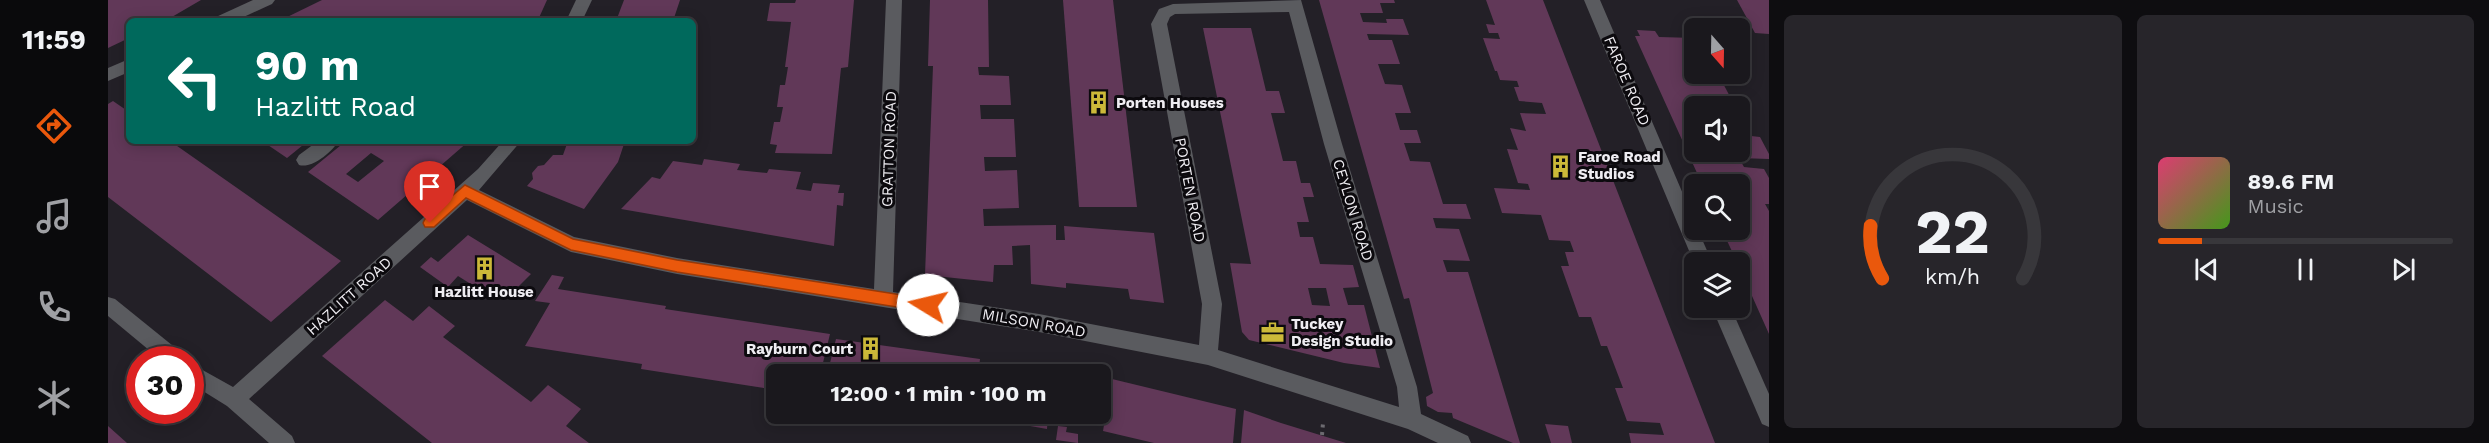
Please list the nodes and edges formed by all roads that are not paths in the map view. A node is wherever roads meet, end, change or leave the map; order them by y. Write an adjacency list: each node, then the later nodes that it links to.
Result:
1 (243, 0): 7 (street)
2 (267, 0): 8 (street)
3 (584, 0): 9 (street)
4 (894, 0): 17 (street, GRATTON ROAD)
5 (1592, 0): 16 (street, FAROE ROAD)
6 (1294, 3): 21 (street, PORTEN ROAD); 25 (street, CEYLON ROAD)
7 (223, 18)
8 (227, 18)
9 (575, 18)
10 (126, 66): 11 (street)
11 (108, 75)
12 (326, 144): 14 (street)
13 (510, 144): 15 (street, HAZLITT ROAD)
14 (305, 160)
15 (465, 191): 17 (street, MILSON ROAD); 23 (street, HAZLITT ROAD)
16 (1699, 252)
17 (883, 298): 21 (street, MILSON ROAD)
18 (108, 305): 20 (street)
19 (1726, 318): 24 (street)
20 (159, 346)
21 (1208, 356): 25 (street, MILSON ROAD)
22 (204, 381): 23 (street)
23 (234, 399): 26 (street)
24 (1769, 417)
25 (1411, 420): 27 (street, MILSON ROAD)
26 (285, 443)
27 (1461, 443)

